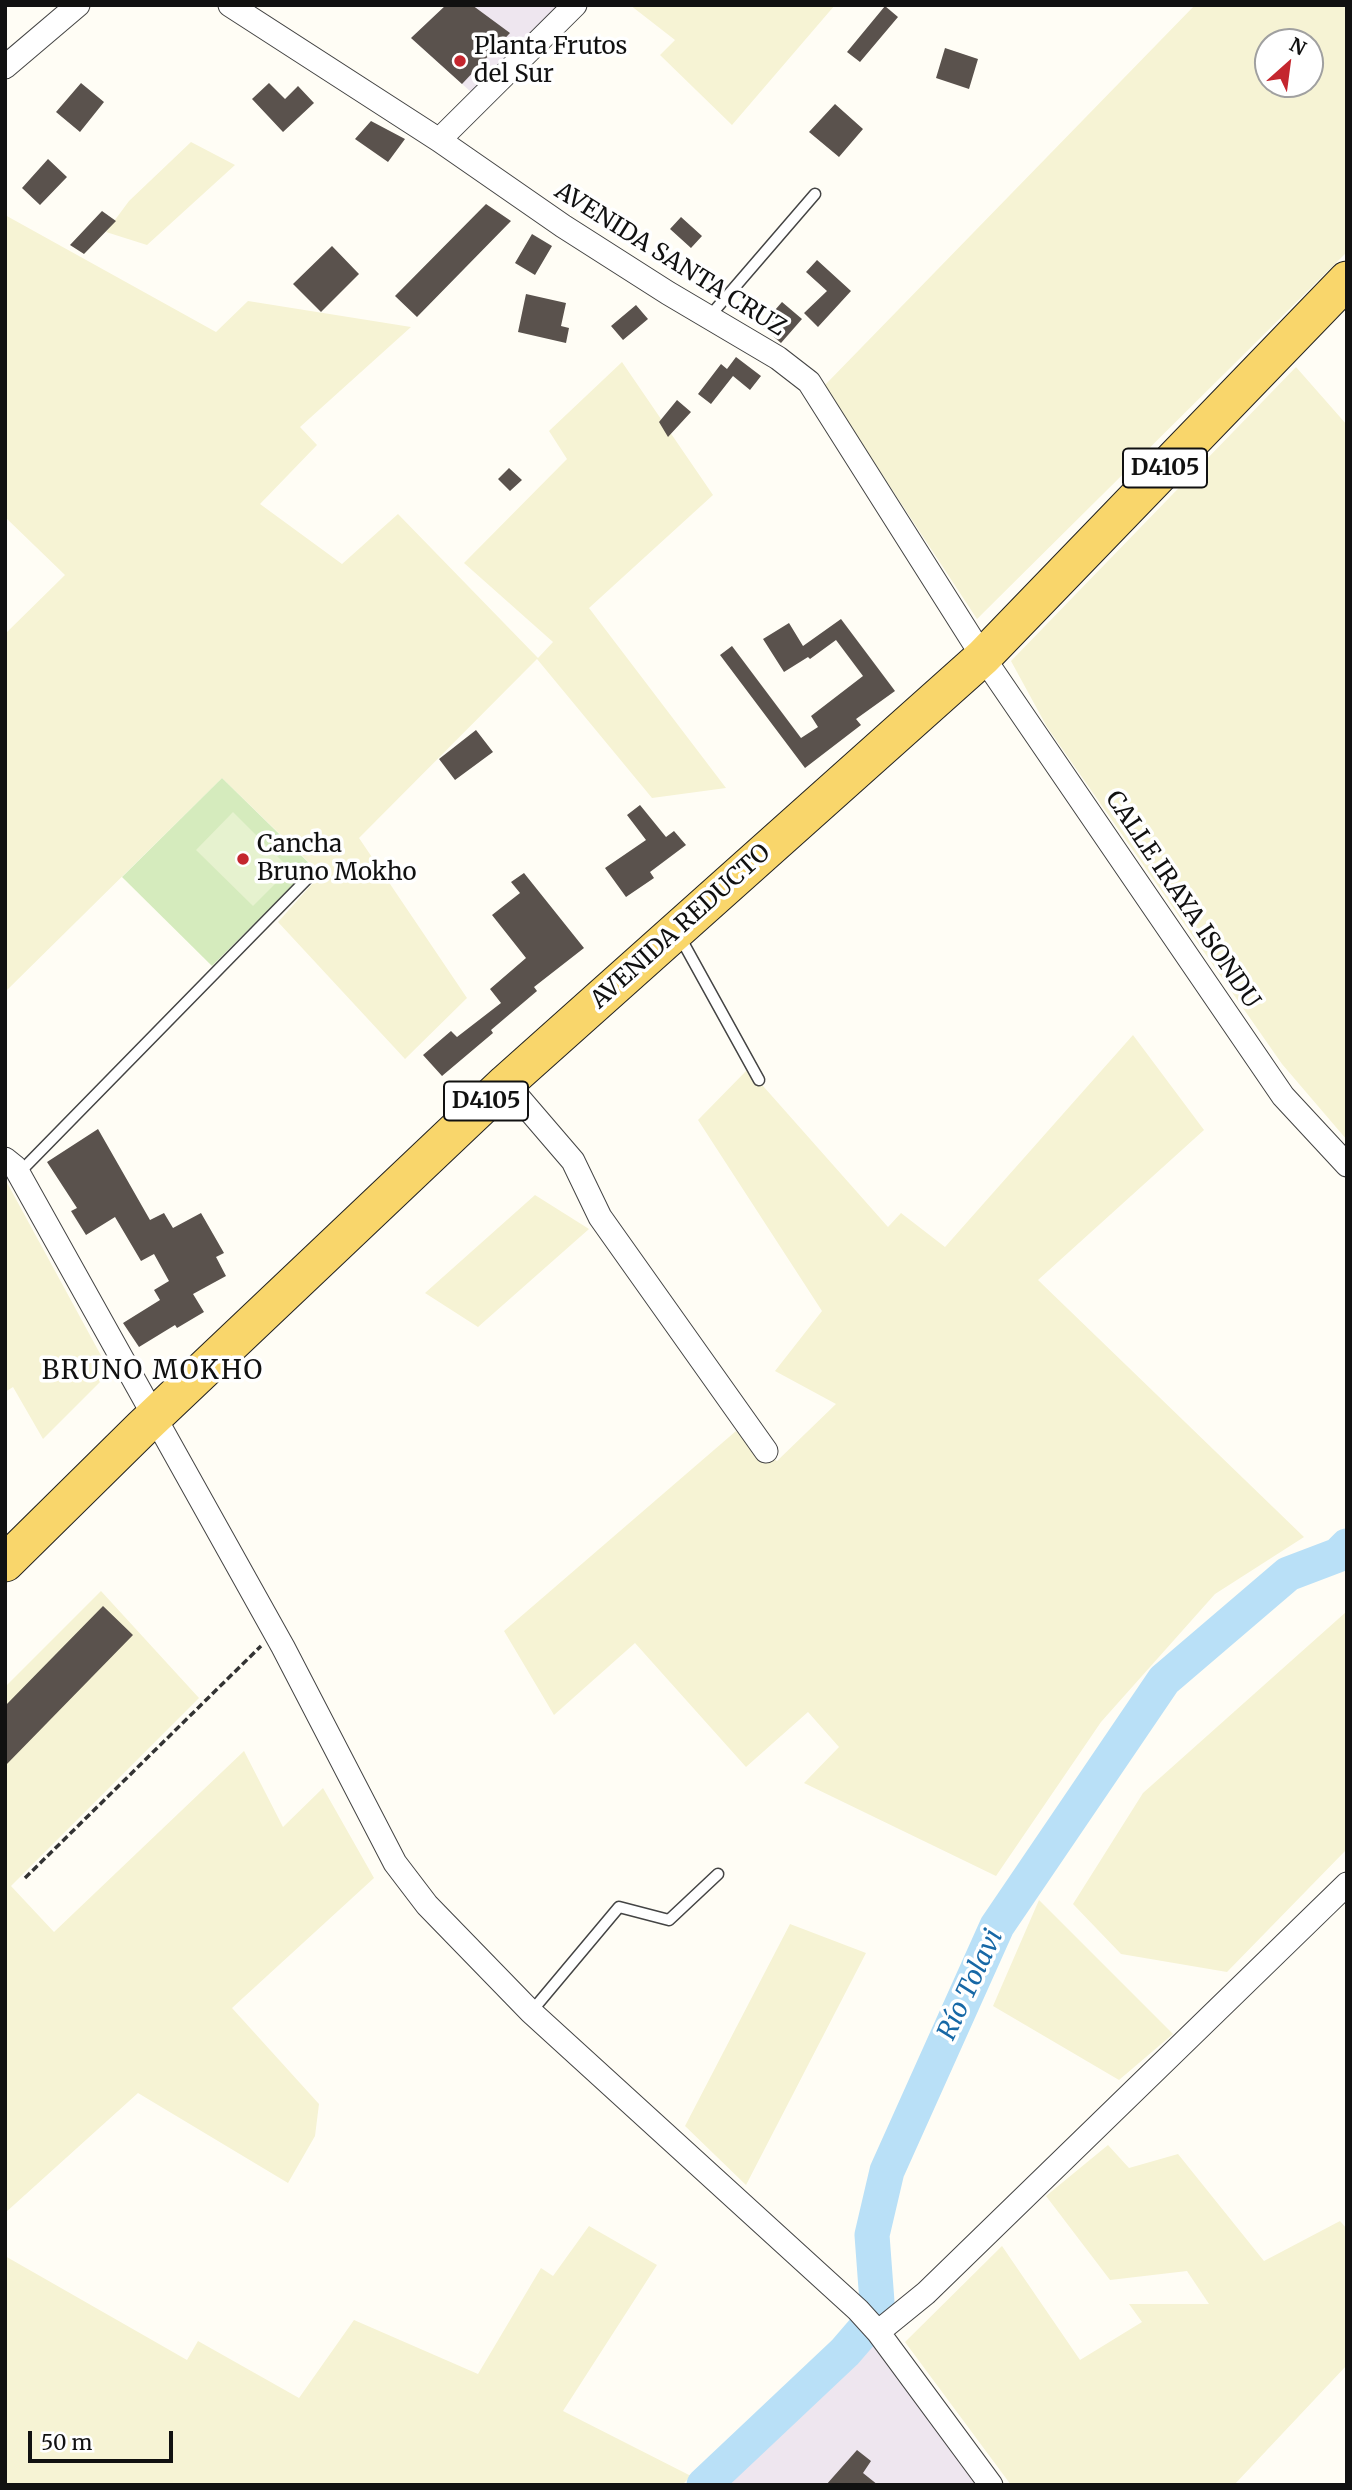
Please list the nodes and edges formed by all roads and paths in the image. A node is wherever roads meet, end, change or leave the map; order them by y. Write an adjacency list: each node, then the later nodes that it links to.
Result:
1 (78, 5): 4 (street)
2 (230, 5): 5 (street, AVENIDA SANTA CRUZ)
3 (575, 5): 5 (street)
4 (5, 67)
5 (439, 140): 8 (street, AVENIDA SANTA CRUZ)
6 (815, 194): 8 (lane)
7 (1347, 280): 9 (main road, AVENIDA REDUCTO / D4105)
8 (709, 317): 9 (street, AVENIDA SANTA CRUZ)
9 (983, 657): 11 (main road, AVENIDA REDUCTO / D4105); 14 (street, CALLE IRAYA ISONDU)
10 (308, 878): 15 (lane)
11 (677, 931): 12 (lane); 13 (main road, AVENIDA REDUCTO / D4105)
12 (759, 1080)
13 (506, 1083): 16 (main road, AVENIDA REDUCTO / D4105); 17 (street)
14 (1347, 1165)
15 (12, 1166): 16 (street)
16 (155, 1417): 18 (main road, AVENIDA REDUCTO / D4105); 19 (street)
17 (766, 1451)
18 (5, 1563)
19 (275, 1632): 21 (path); 23 (street)
20 (718, 1874): 23 (lane)
21 (25, 1878)
22 (1347, 1884): 24 (street)
23 (531, 2012): 24 (street)
24 (876, 2330): 25 (street)
25 (991, 2485)

